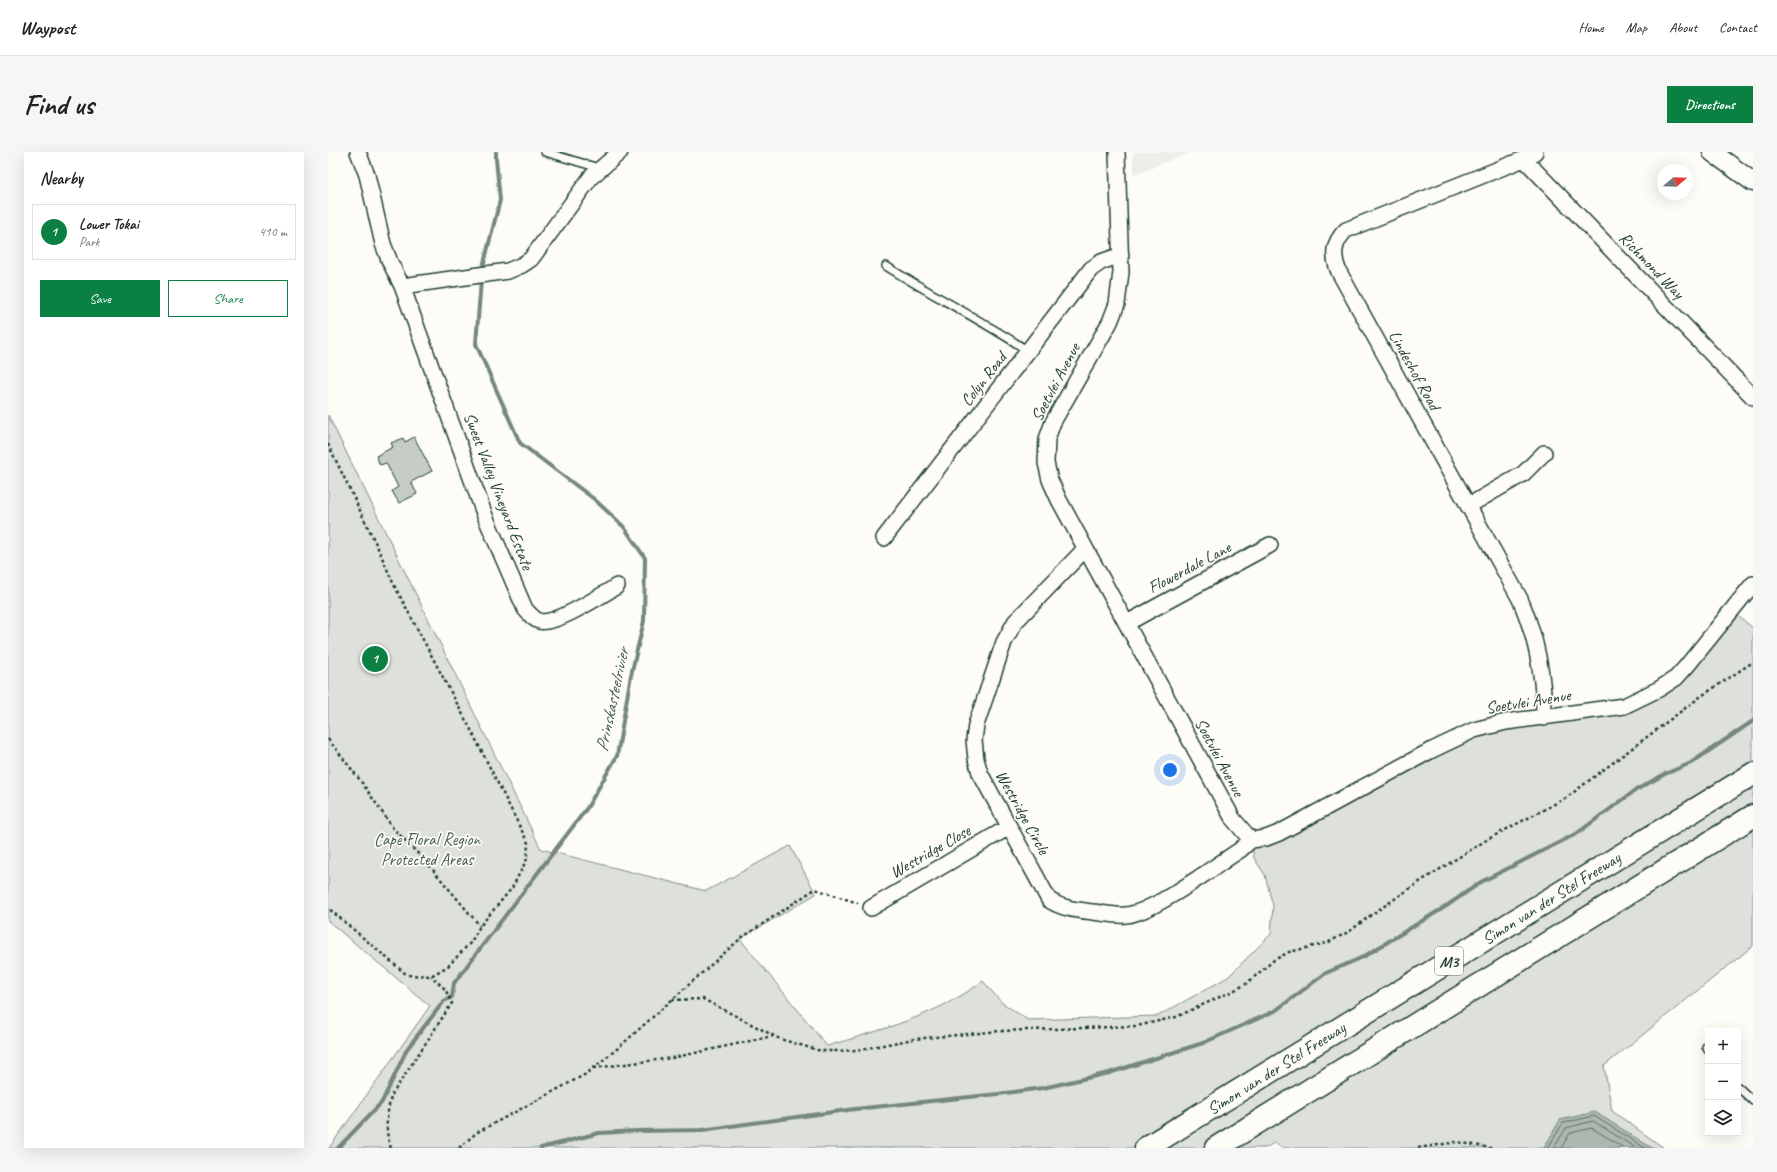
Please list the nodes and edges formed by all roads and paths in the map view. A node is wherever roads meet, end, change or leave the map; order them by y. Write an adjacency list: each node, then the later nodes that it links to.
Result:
1 (358, 152): 11 (street, Sweet Valley Vineyard Estate)
2 (545, 152): 7 (lane)
3 (620, 152): 7 (street)
4 (1117, 152): 9 (street, Soetvlei Avenue)
5 (1712, 152): 8 (street)
6 (1529, 156): 13 (street, Richmond Way); 16 (street, Lindeshof Road)
7 (600, 168): 11 (street)
8 (1753, 182)
9 (1121, 255): 12 (street, Colyn Road); 19 (street, Soetvlei Avenue)
10 (886, 266): 12 (lane)
11 (402, 286): 21 (street, Sweet Valley Vineyard Estate)
12 (1028, 351): 17 (street, Colyn Road)
13 (1752, 393)
14 (328, 444): 32 (path)
15 (1544, 453): 16 (street)
16 (1468, 506): 24 (street, Lindeshof Road)
17 (884, 538)
18 (1270, 545): 22 (street, Flowerdale Lane)
19 (1085, 549): 22 (street, Soetvlei Avenue); 28 (street, Westridge Circle)
20 (1753, 584): 24 (street, Soetvlei Avenue)
21 (617, 586)
22 (1127, 623): 29 (street, Soetvlei Avenue)
23 (1753, 662): 35 (path)
24 (1544, 718): 29 (street, Soetvlei Avenue)
25 (328, 739): 32 (path)
26 (1753, 774): 41 (highway, Simon van der Stel Freeway / M3)
27 (1753, 816): 42 (highway, Simon van der Stel Freeway / M3)
28 (1009, 827): 29 (street, Westridge Circle); 31 (street, Westridge Close)
29 (1251, 840)
30 (328, 908): 33 (path)
31 (871, 908): 34 (path)
32 (480, 926): 33 (path)
33 (431, 976): 39 (path)
34 (672, 1000): 35 (path); 36 (path)
35 (774, 1036): 36 (path)
36 (592, 1068): 40 (path)
37 (1741, 1091): 38 (lane)
38 (1753, 1101)
39 (391, 1148)
40 (460, 1148)
41 (1146, 1148)
42 (1216, 1148)
43 (1418, 1148): 44 (path)
44 (1491, 1148)

